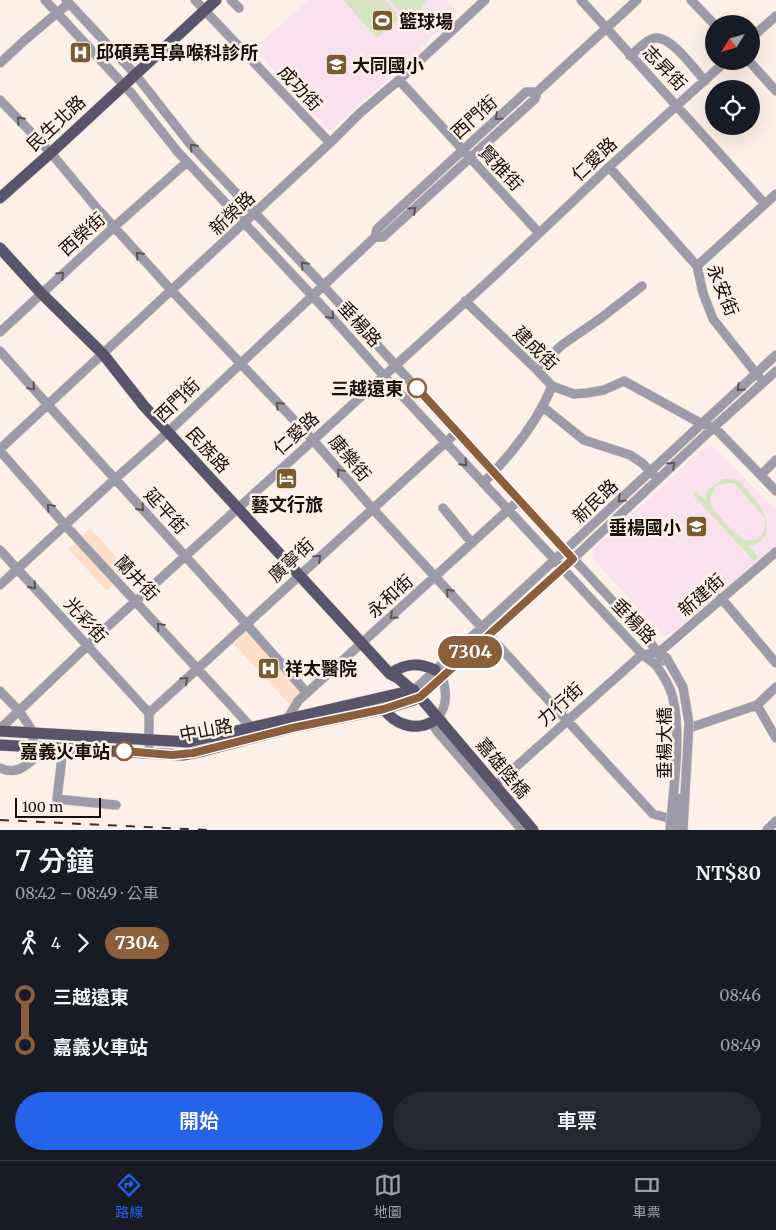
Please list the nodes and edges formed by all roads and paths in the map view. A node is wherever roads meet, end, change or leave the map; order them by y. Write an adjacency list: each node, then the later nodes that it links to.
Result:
1 (46, 0): 12 (street, 垂楊路)
2 (195, 0): 11 (street, 成功街)
3 (216, 0): 11 (main road, 民生北路)
4 (231, 0): 10 (street)
5 (485, 0): 22 (street, 新榮路)
6 (581, 0): 15 (street, 志昇街)
7 (637, 0): 15 (street, 西門街)
8 (691, 0): 13 (street)
9 (68, 2): 12 (street); 21 (street, 垂楊路)
10 (239, 8)
11 (205, 11): 21 (main road, 民生北路); 30 (street, 成功街)
12 (57, 13): 18 (street); 25 (street, 垂楊路)
13 (705, 15)
14 (776, 16): 16 (street)
15 (607, 28): 17 (street, 志昇街); 27 (street, 西門街)
16 (760, 30)
17 (630, 56): 24 (street); 29 (street, 志昇街)
18 (0, 63)
19 (717, 70): 23 (street, 仁愛路)
20 (757, 70): 26 (street)
21 (135, 74): 25 (main road, 民生北路); 39 (street, 垂楊路, one-way to 21)
22 (400, 80): 30 (street, 新榮路); 31 (street, 賢雅街)
23 (706, 80)
24 (705, 81): 29 (street, 仁愛路)
25 (123, 85): 32 (main road, 民生北路); 34 (street, 垂楊路)
26 (776, 91)
27 (537, 92): 31 (street, 西門街, one-way to 31); 33 (street, 西門街)
28 (0, 100): 32 (street, 康樂街, one-way to 28)
29 (677, 105): 35 (street, 仁愛路); 38 (street, 志昇街)
30 (330, 143): 39 (street, 新榮路)
31 (462, 150): 33 (street, 賢雅街); 43 (street, 西門街)
32 (51, 153): 37 (main road, 民生北路); 41 (street, 康樂街)
33 (470, 158): 42 (street, 賢雅街); 43 (street, 西門街, one-way to 33)
34 (187, 162): 40 (street, 垂楊路); 41 (street, 西榮街)
35 (609, 167): 42 (street, 仁愛路); 45 (street, 永安街)
36 (776, 194): 38 (street)
37 (0, 198)
38 (766, 204): 45 (street)
39 (255, 213): 40 (street, 新榮路); 46 (street, 垂楊路, one-way to 39)
40 (244, 223): 48 (street, 新榮路); 50 (street, 垂楊路)
41 (114, 227): 48 (street, 康樂街, one-way to 41); 49 (street, 西榮街, one-way to 41)
42 (539, 233): 51 (street, 仁愛路)
43 (375, 237): 46 (street, 西門街)
44 (0, 248): 49 (main road, 民族路)
45 (697, 266): 60 (street, 永安街)
46 (324, 286): 50 (street, 西門街); 57 (street, 垂楊路)
47 (642, 286): 58 (street)
48 (172, 291): 54 (street, 新榮路); 56 (street, 康樂街)
49 (41, 293): 52 (street, 西榮街); 54 (main road, 民族路)
50 (314, 297): 56 (street, 西門街); 61 (street, 垂楊路, one-way to 61)
51 (465, 302): 57 (street, 仁愛路); 58 (street, 建成街)
52 (0, 332)
53 (0, 351): 64 (street, 延平街, one-way to 64)
54 (103, 354): 64 (street, 新榮路); 68 (main road, 民族路)
55 (776, 355): 60 (street, 新民路)
56 (240, 363): 68 (street, 西門街); 70 (street, 康樂街, one-way to 56)
57 (396, 365): 61 (street, 仁愛路); 69 (street, 垂楊路)
58 (536, 369): 63 (street, 建成街)
59 (776, 371): 62 (street, 新民路)
60 (756, 374): 62 (street, 永安街); 66 (street, 新民路, one-way to 66)
61 (384, 376): 70 (street, 仁愛路); 71 (street, 垂楊路)
62 (764, 382): 67 (street, 新民路)
63 (552, 386): 65 (street); 66 (street, 建成街)
64 (48, 406): 72 (street, 新榮路); 77 (street, 延平街)
65 (543, 407): 74 (street); 75 (street)
66 (702, 424): 67 (street, 建成街); 74 (street, 新民路)
67 (714, 427): 76 (street); 78 (street, 新民路, one-way to 67)
68 (168, 432): 77 (street, 西門街); 84 (main road, 民族路)
69 (457, 432): 71 (street, 廣寧街); 75 (street, 垂楊路)
70 (313, 440): 82 (street, 康樂街, one-way to 70); 84 (street, 仁愛路)
71 (445, 442): 79 (street, 垂楊路, one-way to 79); 82 (street, 廣寧街)
72 (0, 450): 86 (street, 蘭井街, one-way to 72)
73 (776, 460): 76 (street)
74 (651, 472): 78 (street); 89 (street, 新民路, one-way to 89)
75 (494, 473): 79 (street); 81 (street, 垂楊路)
76 (761, 475): 80 (street)
77 (115, 479): 86 (street, 西門街); 91 (street, 延平街, one-way to 91)
78 (658, 479): 92 (street, 新民路)
79 (483, 484): 85 (street, 垂楊路)
80 (776, 490)
81 (519, 500): 85 (street, 永和街); 89 (street, 垂楊路)
82 (372, 508): 96 (street, 廣寧街, one-way to 82); 97 (street, 康樂街)
83 (442, 508): 87 (street)
84 (238, 509): 91 (street, 仁愛路); 96 (main road, 民族路)
85 (508, 510): 87 (street, 永和街); 93 (street, 垂楊路)
86 (65, 525): 94 (street, 西門街); 100 (street, 蘭井街)
87 (472, 542): 97 (street, 永和街)
88 (0, 550): 94 (street, 光彩街)
89 (566, 550): 92 (street, 垂楊路); 93 (street, 新民路)
90 (776, 552): 99 (street, 新建街)
91 (186, 556): 100 (street, 仁愛路); 101 (street, 延平街)
92 (573, 559): 95 (street, 新民路); 105 (street, 垂楊路)
93 (554, 561): 95 (street, 垂楊路); 102 (street, 新民路)
94 (17, 569): 98 (street, 西門街); 104 (street, 光彩街, one-way to 104)
95 (562, 569): 102 (street, 新民路); 106 (street, 垂楊路)
96 (300, 575): 101 (street, 廣寧街); 103 (main road, 民族路)
97 (435, 576): 102 (street, 康樂街, one-way to 97); 103 (street, 永和街, one-way to 103)
98 (0, 585)
99 (722, 598): 105 (street, 新建街); 108 (street)
100 (137, 601): 104 (street, 仁愛路); 109 (street, 蘭井街, one-way to 100)
101 (247, 623): 109 (street, 廣寧街); 114 (street, 延平街)
102 (486, 631): 111 (street, 新民路); 120 (street, 康樂街)
103 (363, 643): 110 (main road, 民族路); 114 (street, 永和街)
104 (88, 646): 118 (street, 仁愛路); 119 (street, 光彩街)
105 (657, 650): 106 (street, 新建街); 107 (street, 垂楊路)
106 (643, 655): 107 (street, 垂楊路); 120 (street, 力行街)
107 (659, 663): 136 (street, bridge); 141 (street); 142 (street, 垂楊大橋, bridge); 143 (street, 垂楊大橋, bridge)
108 (776, 663)
109 (198, 669): 119 (street, 廣寧街, one-way to 109); 126 (street, 蘭井街)
110 (390, 674): 111 (main road); 115 (main road, 民族路); 116 (main road)
111 (439, 674): 115 (street, 新民路); 122 (street)
112 (776, 687): 117 (street)
113 (0, 691): 118 (street)
114 (307, 694): 121 (street, 永和街)
115 (414, 695): 116 (main road, 中山路); 122 (main road, 民族路)
116 (381, 704): 121 (main road, 中山路); 122 (main road)
117 (758, 705): 123 (street); 127 (street)
118 (19, 711): 124 (street, 仁愛路); 125 (street)
119 (149, 713): 129 (street)
120 (568, 720): 133 (street, 力行街); 136 (street, 康樂街)
121 (288, 724): 126 (main road, 中山路)
122 (440, 725): 137 (street); 138 (main road, 嘉雄陸橋); 139 (main road, 嘉雄陸橋); 140 (street)
123 (692, 727)
124 (0, 730): 125 (main road, 中山路)
125 (31, 733): 129 (main road, 中山路); 130 (street)
126 (252, 733): 129 (main road, 中山路)
127 (776, 738)
128 (0, 745): 130 (main road, 中山路)
129 (149, 746): 131 (main road, 中山路)
130 (35, 748): 131 (main road, 中山路); 132 (street)
131 (63, 748): 134 (street)
132 (0, 768)
133 (501, 780)
134 (116, 805)
135 (776, 821): 144 (street)
136 (684, 826)
137 (522, 830)
138 (526, 830)
139 (533, 830)
140 (539, 830)
141 (666, 830)
142 (670, 830)
143 (676, 830)
144 (767, 830)

